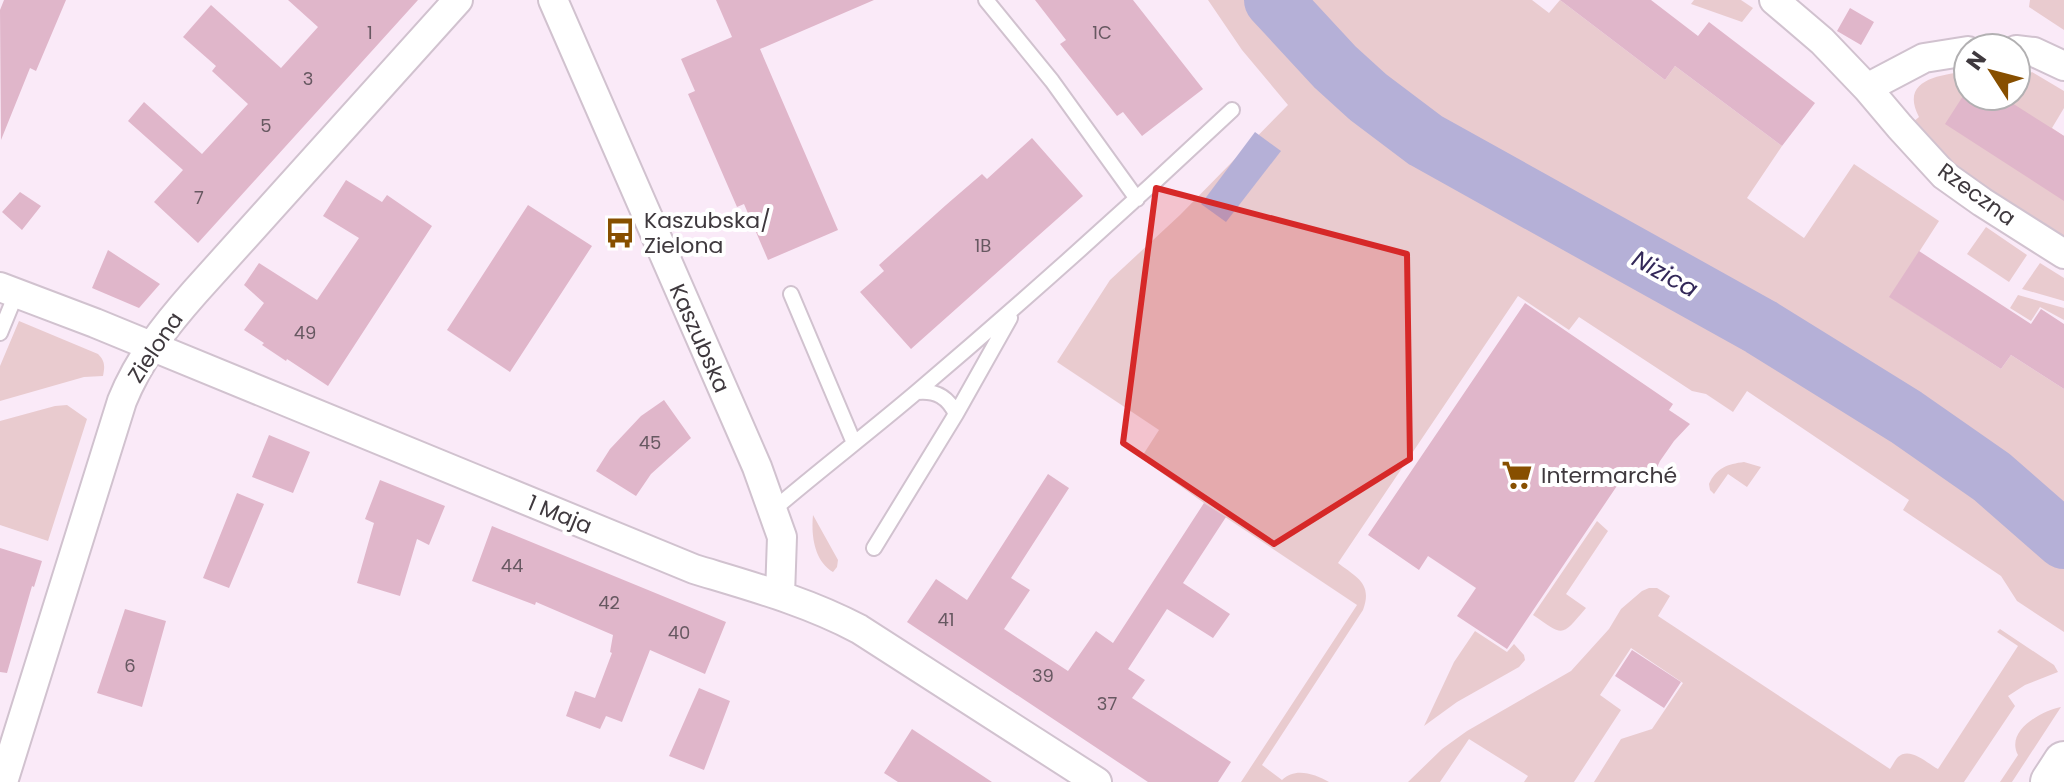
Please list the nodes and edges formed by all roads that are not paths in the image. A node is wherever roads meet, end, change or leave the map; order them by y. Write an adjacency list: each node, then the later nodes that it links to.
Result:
1 (458, 0): 16 (street, Zielona)
2 (553, 0): 20 (street, Kaszubska)
3 (986, 0): 10 (lane)
4 (1774, 0): 8 (street, Rzeczna)
5 (2032, 52): 7 (street)
6 (1952, 54): 8 (street)
7 (2064, 66)
8 (1867, 88): 11 (street, Rzeczna)
9 (1232, 110): 10 (lane)
10 (1137, 199): 14 (lane)
11 (2064, 254)
12 (8, 290): 15 (lane); 16 (street, 1 Maja)
13 (791, 294): 19 (lane)
14 (1016, 306): 17 (lane); 18 (lane)
15 (0, 333)
16 (150, 346): 22 (street, 1 Maja); 24 (street, Zielona)
17 (917, 392): 18 (lane); 19 (lane)
18 (956, 414): 21 (lane)
19 (854, 443): 20 (lane)
20 (773, 510): 22 (street, Kaszubska)
21 (874, 548)
22 (780, 595): 25 (street, 1 Maja)
23 (2064, 762): 26 (street)
24 (3, 782)
25 (1097, 782)
26 (2051, 782)

